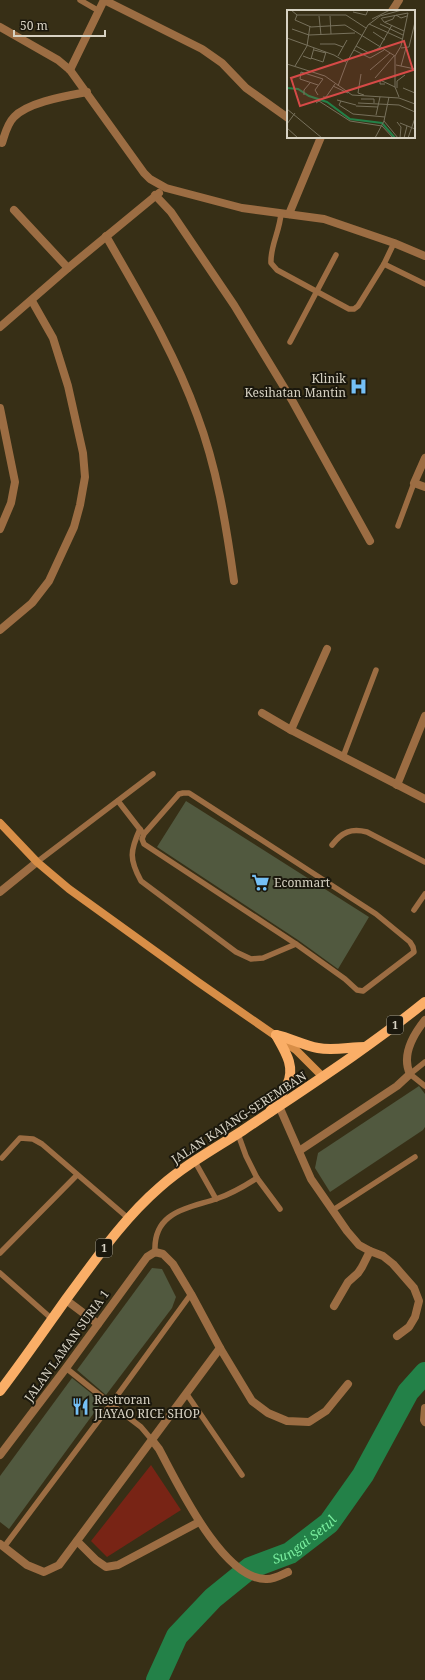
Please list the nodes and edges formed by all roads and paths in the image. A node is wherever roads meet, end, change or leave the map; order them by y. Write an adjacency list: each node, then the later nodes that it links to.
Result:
1 (80, 0): 3 (lane)
2 (104, 0): 3 (street); 7 (street)
3 (99, 11): 5 (street)
4 (0, 27): 5 (street)
5 (70, 70): 6 (street)
6 (87, 92): 9 (street); 10 (street)
7 (287, 117)
8 (318, 138): 13 (street)
9 (2, 143)
10 (166, 188): 11 (street); 13 (street)
11 (155, 195): 14 (street); 31 (street)
12 (14, 210): 19 (street)
13 (285, 213): 15 (street); 21 (lane)
14 (106, 236): 19 (street); 32 (street)
15 (394, 243): 17 (street); 18 (lane)
16 (336, 255): 21 (lane)
17 (425, 256)
18 (384, 264): 20 (lane); 21 (lane)
19 (68, 268): 22 (street)
20 (425, 284)
21 (316, 292): 24 (lane)
22 (32, 301): 23 (street); 33 (street)
23 (0, 327)
24 (290, 342)
25 (0, 408): 30 (street)
26 (425, 458): 27 (street)
27 (414, 484): 28 (street); 29 (lane)
28 (425, 487)
29 (398, 526)
30 (0, 530)
31 (370, 541)
32 (234, 581)
33 (0, 630)
34 (328, 649): 38 (street)
35 (376, 670): 39 (lane)
36 (262, 713): 38 (street)
37 (425, 716): 41 (street)
38 (291, 730): 39 (street)
39 (343, 757): 41 (street)
40 (153, 774): 43 (lane)
41 (397, 785): 42 (street)
42 (425, 799)
43 (118, 800): 45 (lane); 47 (lane)
44 (0, 823): 47 (main road)
45 (142, 832): 52 (lane); 52 (lane); 52 (lane)
46 (332, 845): 48 (lane)
47 (37, 862): 49 (street); 55 (main road)
48 (425, 862)
49 (0, 892)
50 (425, 894): 51 (lane)
51 (414, 910)
52 (296, 944)
53 (425, 1002): 56 (main road, JALAN KAJANG-SEREMBAN / 1)
54 (425, 1020): 58 (street)
55 (276, 1035): 56 (main road); 59 (main road); 62 (main road)
56 (365, 1047): 59 (main road, JALAN KAJANG-SEREMBAN / 1)
57 (425, 1062): 58 (lane)
58 (410, 1074): 60 (lane); 64 (street)
59 (323, 1077): 61 (main road, JALAN KAJANG-SEREMBAN / 1)
60 (425, 1086)
61 (279, 1106): 62 (main road, JALAN KAJANG-SEREMBAN / 1); 64 (street)
62 (269, 1113): 63 (main road, JALAN KAJANG-SEREMBAN / 1)
63 (238, 1134): 67 (main road, JALAN KAJANG-SEREMBAN / 1); 69 (lane)
64 (299, 1151): 72 (street)
65 (415, 1157): 72 (lane)
66 (2, 1158): 68 (lane)
67 (194, 1160): 70 (lane); 73 (main road, JALAN KAJANG-SEREMBAN / 1)
68 (77, 1175): 73 (lane); 76 (lane)
69 (257, 1178): 70 (lane); 71 (lane)
70 (216, 1199): 75 (lane)
71 (280, 1209)
72 (333, 1210): 74 (street)
73 (128, 1218): 79 (main road, JALAN KAJANG-SEREMBAN / 1)
74 (370, 1251): 80 (street); 83 (street)
75 (155, 1252): 78 (street); 82 (street, JALAN LAMAN SURIA 1)
76 (0, 1253)
77 (0, 1273): 81 (lane)
78 (191, 1294): 84 (street); 89 (lane)
79 (66, 1300): 81 (main road, JALAN KAJANG-SEREMBAN / 1); 82 (street)
80 (334, 1306)
81 (52, 1319): 87 (main road, JALAN KAJANG-SEREMBAN / 1)
82 (98, 1324): 85 (street, JALAN LAMAN SURIA 1)
83 (397, 1336)
84 (220, 1348): 86 (street); 88 (street)
85 (66, 1368): 89 (lane); 93 (street, JALAN LAMAN SURIA 1)
86 (348, 1384)
87 (2, 1385)
88 (186, 1393): 92 (street); 94 (lane)
89 (111, 1404): 92 (lane); 97 (lane)
90 (425, 1408): 91 (street)
91 (425, 1422)
92 (152, 1440): 95 (street); 96 (street)
93 (0, 1455)
94 (242, 1475)
95 (199, 1522): 96 (street); 98 (street)
96 (77, 1541): 97 (street)
97 (2, 1546)
98 (288, 1572)

